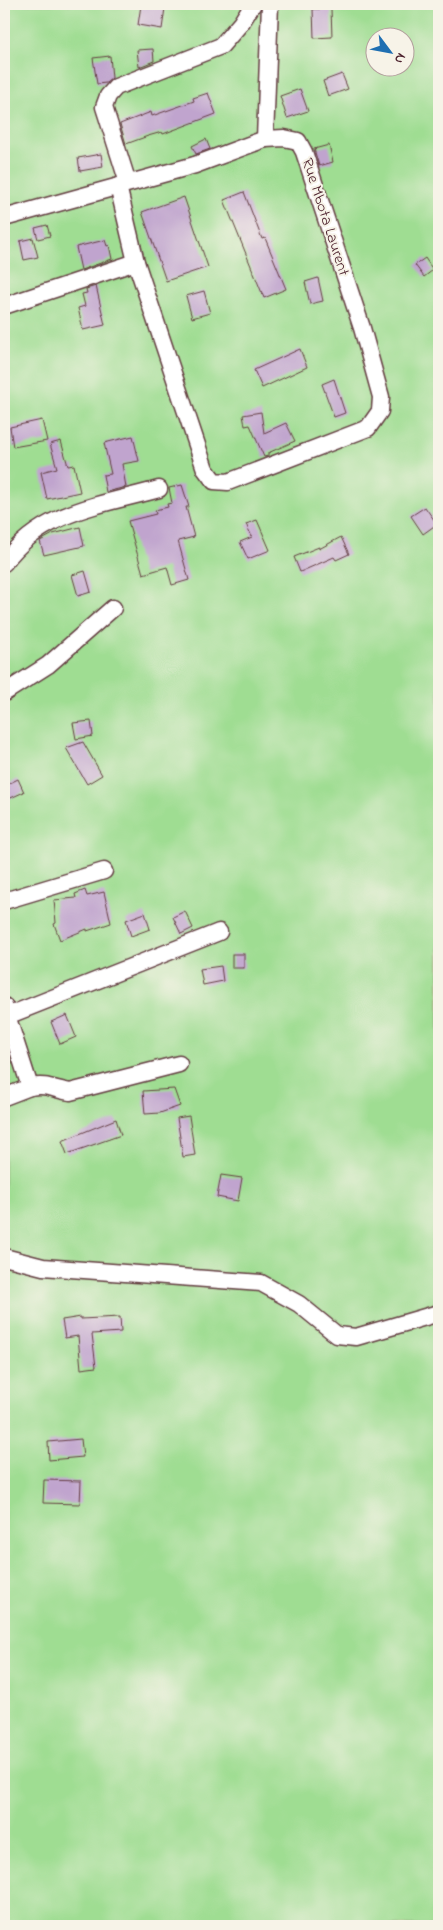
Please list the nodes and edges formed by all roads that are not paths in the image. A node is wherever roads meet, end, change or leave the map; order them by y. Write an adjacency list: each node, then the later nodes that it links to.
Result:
1 (253, 4): 4 (street)
2 (270, 4): 3 (street)
3 (265, 139): 4 (street); 6 (street, Rue Mbota Laurent)
4 (123, 185): 5 (street); 6 (street)
5 (4, 218)
6 (136, 262): 7 (street)
7 (4, 306)
8 (159, 488): 9 (street)
9 (4, 562)
10 (113, 608): 11 (street)
11 (4, 693)
12 (104, 871): 13 (street)
13 (4, 901)
14 (219, 932): 15 (street)
15 (5, 1011): 17 (street)
16 (179, 1064): 17 (street)
17 (30, 1087): 18 (street)
18 (4, 1097)
19 (4, 1257): 20 (street)
20 (439, 1314)

